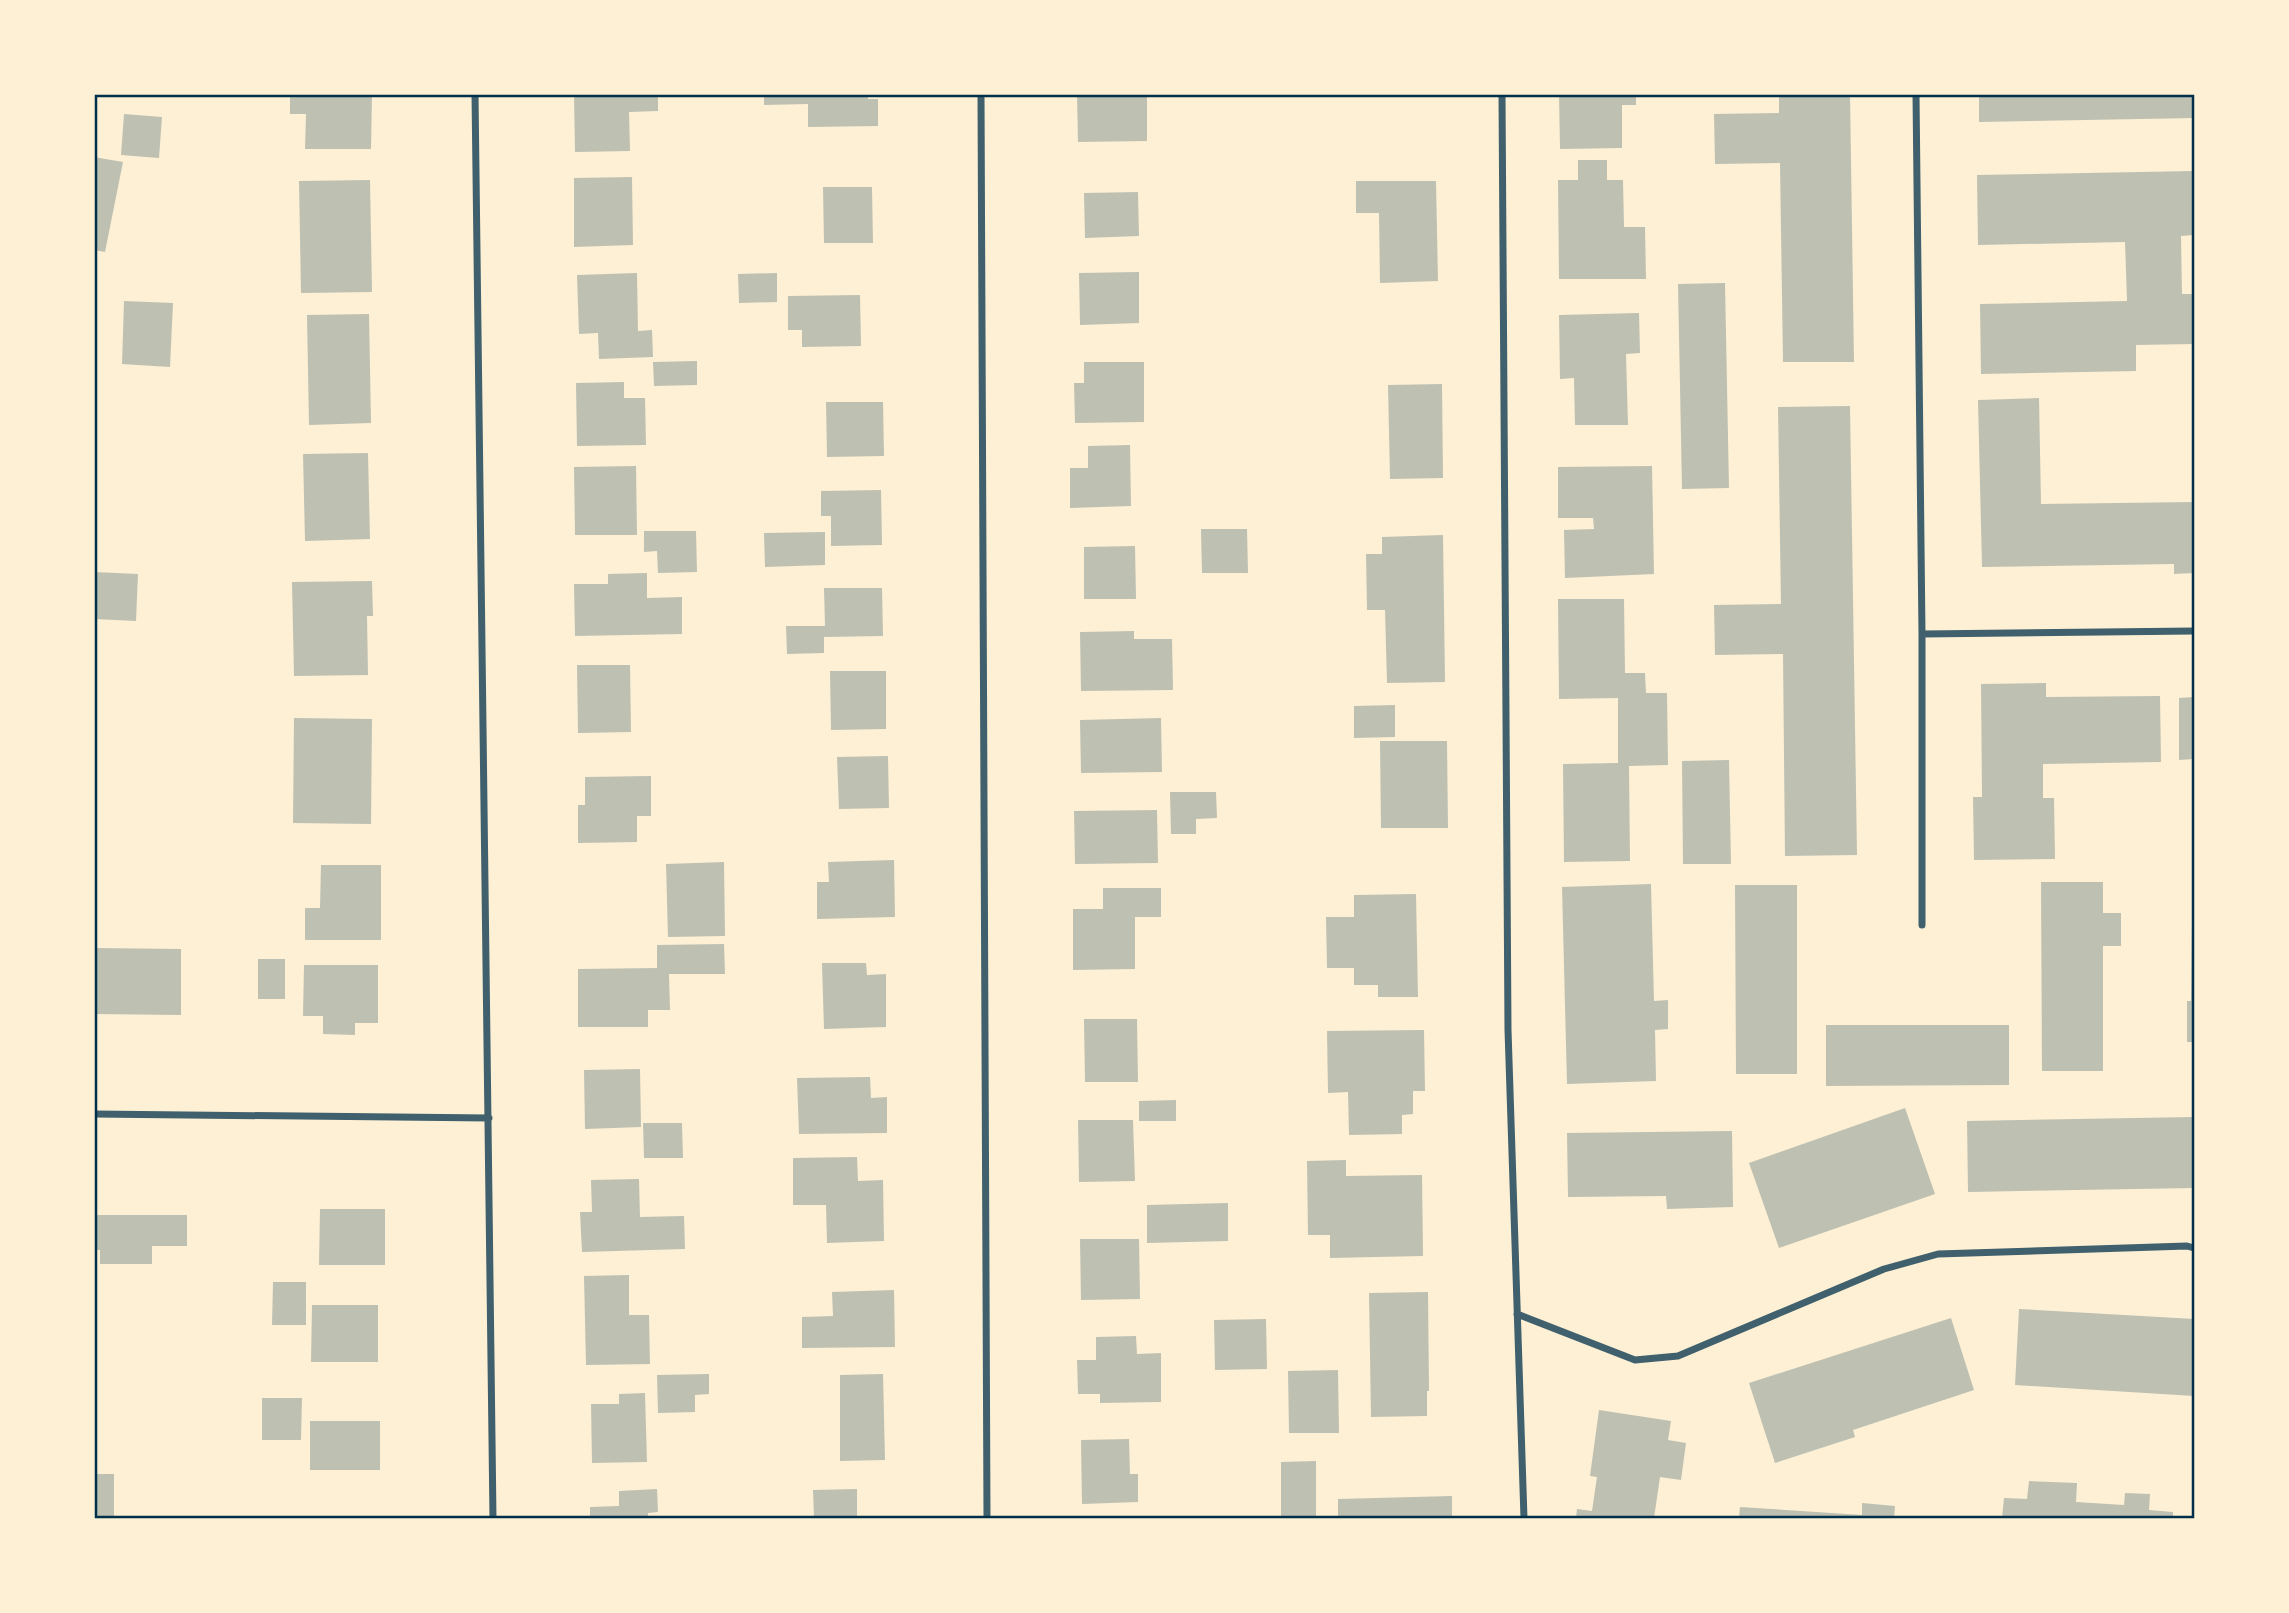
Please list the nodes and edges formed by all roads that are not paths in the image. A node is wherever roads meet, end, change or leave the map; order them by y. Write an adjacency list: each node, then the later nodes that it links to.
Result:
1 (475, 94): 9 (street)
2 (981, 94): 13 (street)
3 (1502, 94): 11 (street)
4 (1916, 94): 6 (street)
5 (2194, 631): 6 (street)
6 (1922, 634): 7 (street)
7 (1922, 925)
8 (94, 1114): 9 (street)
9 (489, 1118): 12 (street)
10 (2194, 1248): 11 (street)
11 (1517, 1314): 14 (street)
12 (493, 1518)
13 (987, 1518)
14 (1524, 1518)

